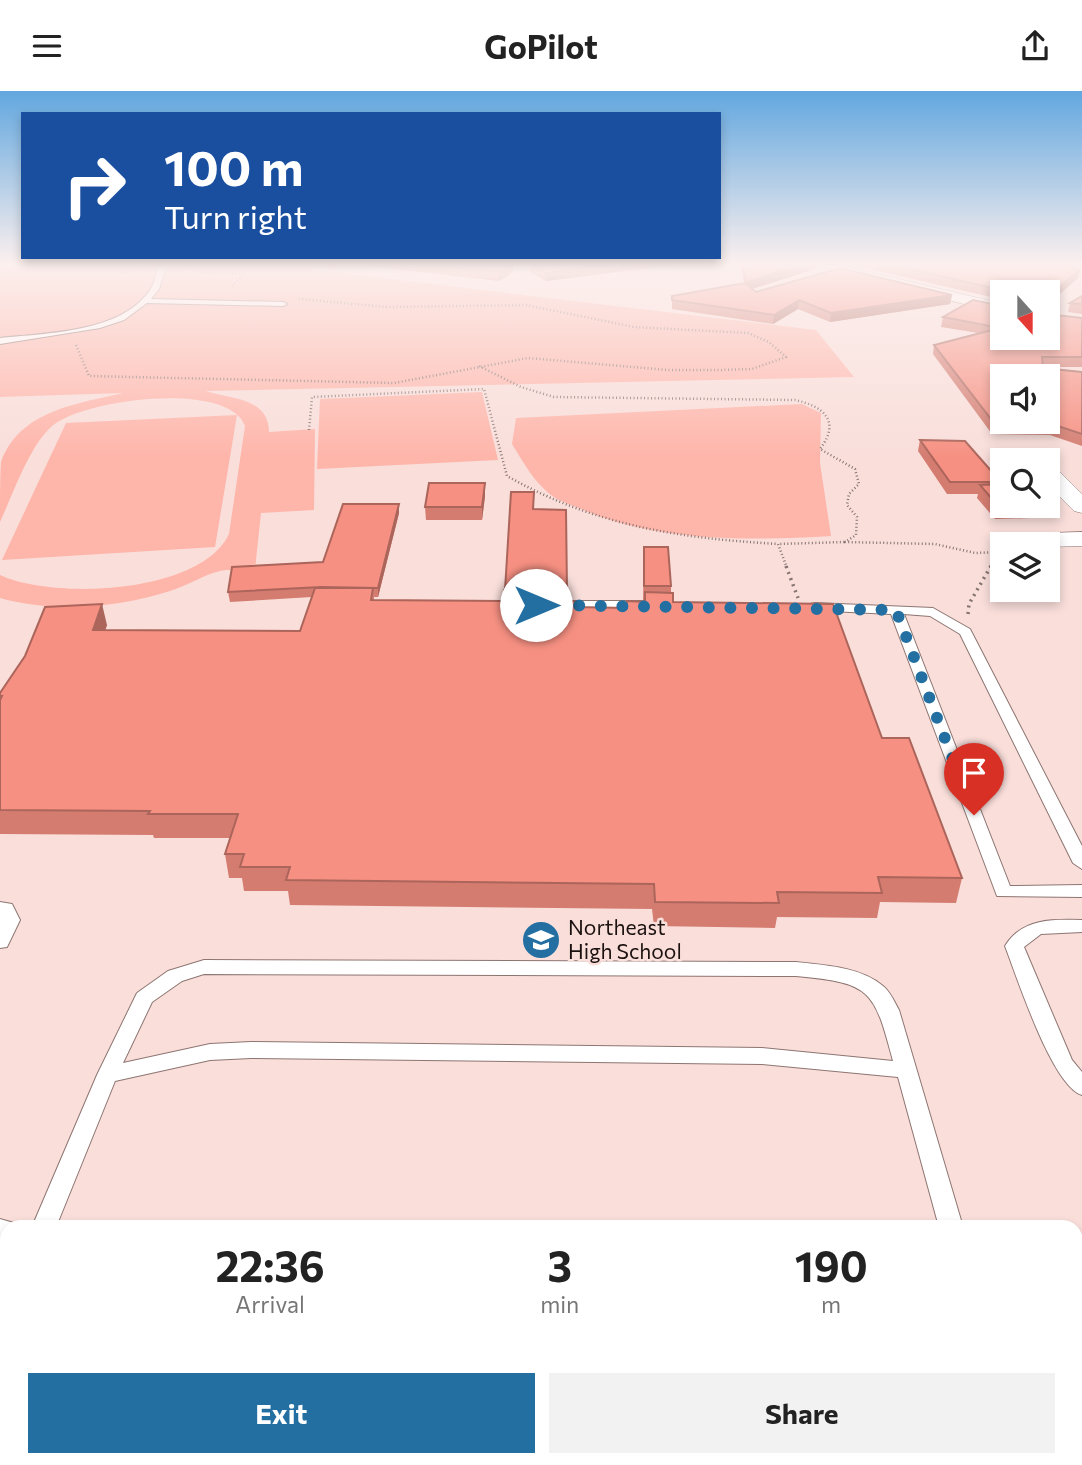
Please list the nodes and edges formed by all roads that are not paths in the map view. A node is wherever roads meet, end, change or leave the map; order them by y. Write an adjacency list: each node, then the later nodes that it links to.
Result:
1 (81, 329): 2 (lane)
2 (0, 341)
3 (1060, 485): 4 (street)
4 (1082, 506)
5 (1082, 539): 6 (street)
6 (1060, 542)
7 (542, 605): 8 (lane)
8 (664, 605)
9 (801, 607): 10 (lane)
10 (896, 610): 11 (lane); 12 (lane)
11 (1082, 863)
12 (1082, 891)
13 (0, 908): 15 (lane)
14 (1082, 926): 18 (lane)
15 (0, 942)
16 (908, 1070): 17 (lane); 17 (lane); 20 (lane)
17 (107, 1076): 19 (lane)
18 (1082, 1087)
19 (47, 1220)
20 (949, 1220)

